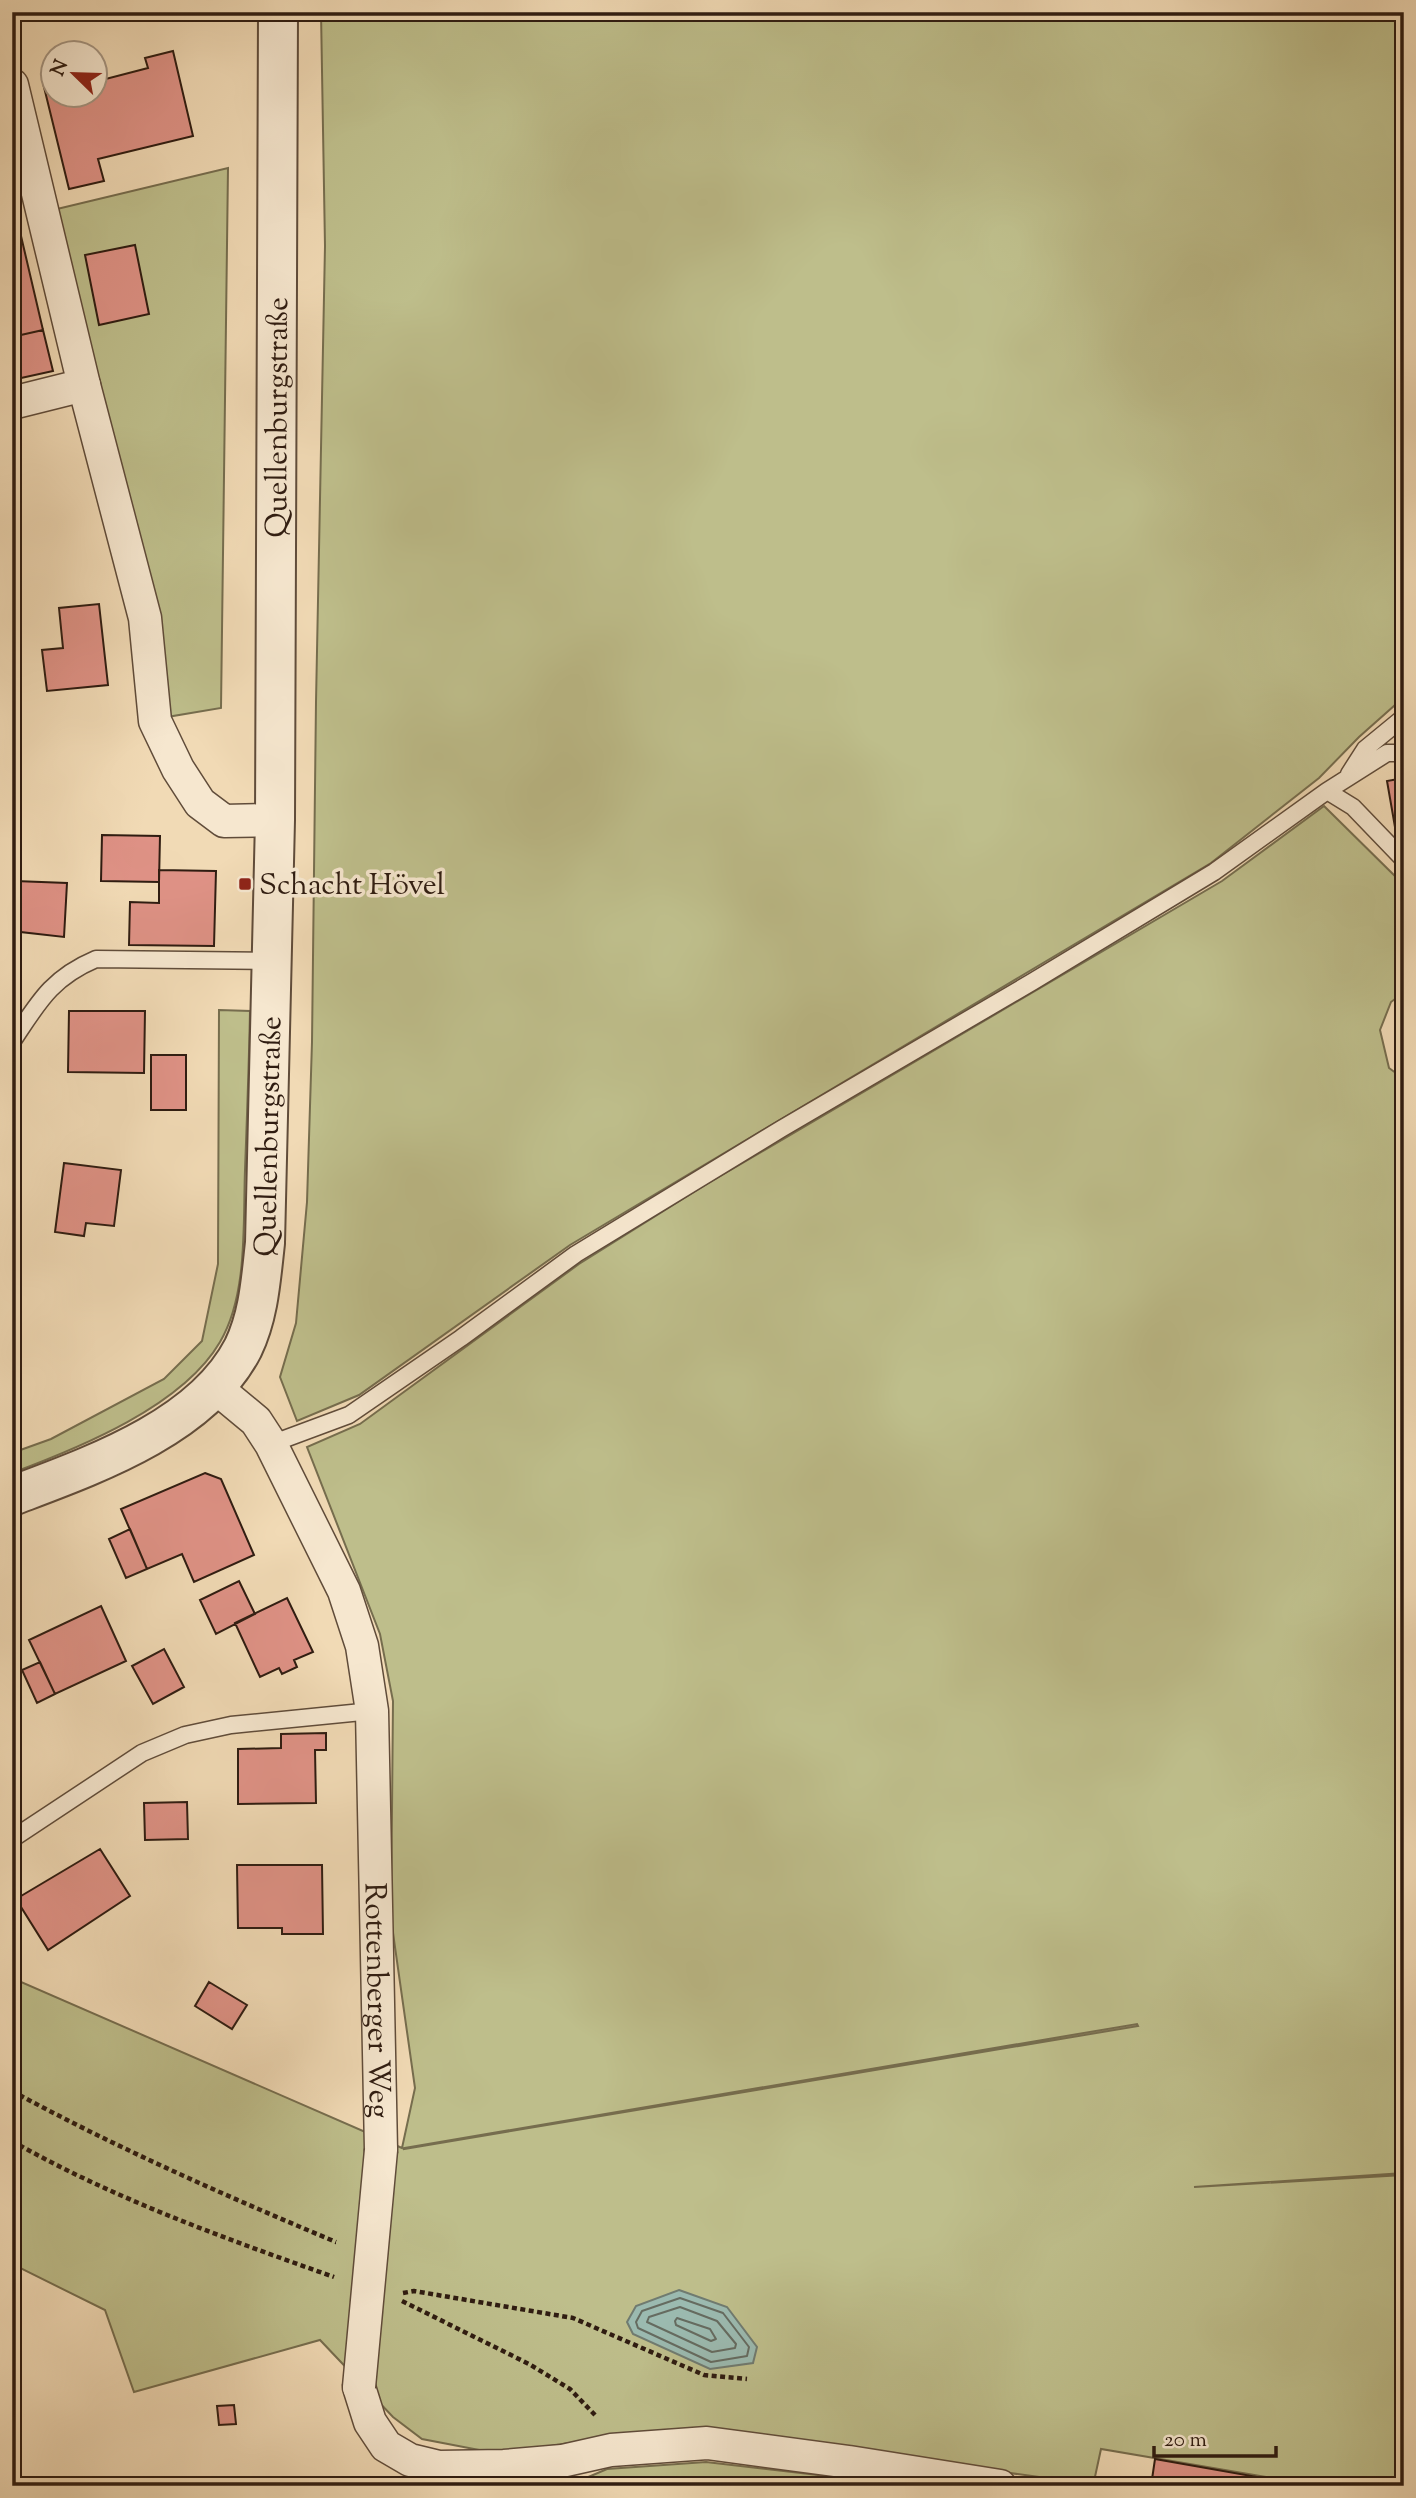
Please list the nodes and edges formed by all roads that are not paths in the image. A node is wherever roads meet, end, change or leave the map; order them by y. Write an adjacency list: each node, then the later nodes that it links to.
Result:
1 (278, 12): 9 (street, Quellenburgstraße)
2 (12, 85): 3 (street)
3 (84, 386): 4 (street); 9 (street)
4 (12, 404)
5 (1404, 717): 7 (lane)
6 (1404, 753): 7 (lane)
7 (1346, 779): 8 (lane)
8 (1327, 791): 10 (lane); 14 (lane)
9 (275, 820): 11 (street, Quellenburgstraße)
10 (1404, 860)
11 (271, 961): 12 (lane); 13 (street, Quellenburgstraße)
12 (12, 1042)
13 (215, 1387): 14 (street, Rottenberger Weg); 15 (street, Quellenburgstraße)
14 (271, 1444): 16 (street, Rottenberger Weg)
15 (12, 1496)
16 (372, 1711): 17 (lane); 18 (street, Rottenberger Weg, bridge)
17 (12, 1839)
18 (563, 2473): 19 (street, Rottenberger Weg)
19 (1000, 2486)

